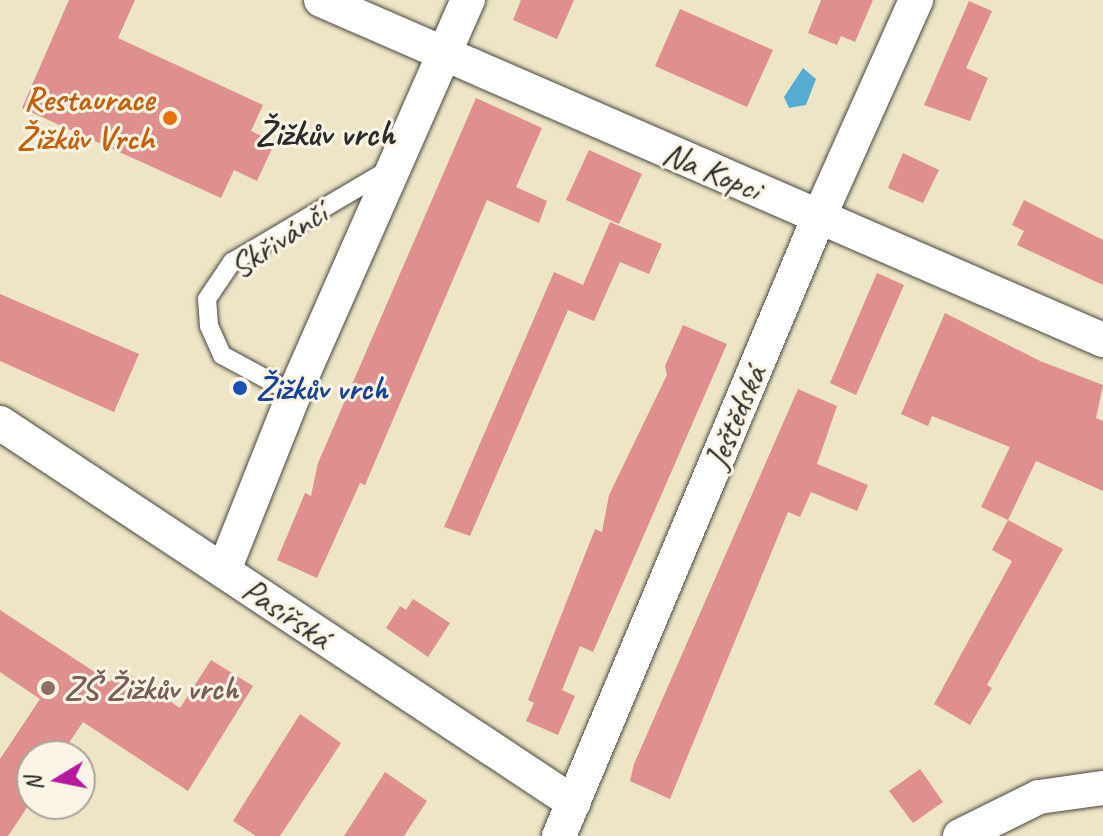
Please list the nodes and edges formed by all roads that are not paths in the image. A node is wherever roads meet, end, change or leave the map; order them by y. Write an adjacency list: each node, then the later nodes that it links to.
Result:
1 (321, 0): 4 (street, Na Kopci)
2 (468, 0): 4 (street, Skřivánčí)
3 (916, 0): 6 (street, Ještědská)
4 (444, 55): 5 (street, Skřivánčí); 6 (street, Na Kopci)
5 (396, 165): 8 (street, Skřivánčí); 8 (lane, Skřivánčí)
6 (819, 217): 7 (street, Na Kopci); 12 (street, Ještědská)
7 (1103, 340)
8 (294, 394): 10 (street, Skřivánčí)
9 (0, 423): 10 (street, Pasířská)
10 (224, 570): 12 (street, Pasířská)
11 (1103, 788): 14 (street)
12 (574, 803): 13 (street, Ještědská)
13 (559, 836)
14 (960, 836)

